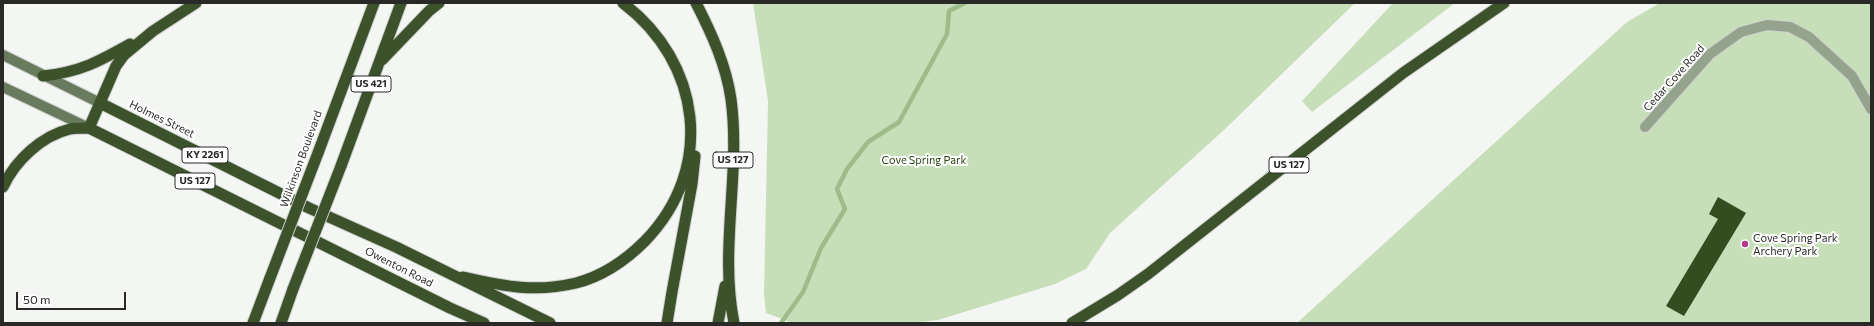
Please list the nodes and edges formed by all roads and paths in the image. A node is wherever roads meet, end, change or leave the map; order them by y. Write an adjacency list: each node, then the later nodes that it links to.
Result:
1 (196, 3): 8 (highway)
2 (374, 3): 21 (highway, Wilkinson Boulevard / US 421, bridge)
3 (401, 3): 10 (highway, US 421)
4 (439, 3): 10 (highway)
5 (623, 3): 13 (highway)
6 (696, 3): 19 (highway, US 127)
7 (1504, 3): 28 (highway, US 127)
8 (153, 31): 11 (highway); 14 (highway)
9 (3, 55): 11 (main road, Holmes Street / KY 2261)
10 (378, 63): 22 (highway, US 421, bridge)
11 (43, 76): 14 (main road, Holmes Street / KY 2261)
12 (3, 87): 17 (main road)
13 (687, 96): 20 (highway); 25 (highway)
14 (100, 103): 17 (highway); 20 (highway, Holmes Street / KY 2261)
15 (1871, 109): 16 (street, Cedar Cove Road)
16 (1645, 127)
17 (89, 128): 18 (highway); 23 (highway, Owenton Road / US 127)
18 (3, 187)
19 (728, 267): 26 (highway); 27 (highway, US 127)
20 (448, 273): 24 (highway, KY 2261)
21 (253, 323)
22 (281, 323)
23 (484, 323)
24 (550, 323)
25 (667, 323)
26 (718, 323)
27 (734, 323)
28 (1072, 323)

